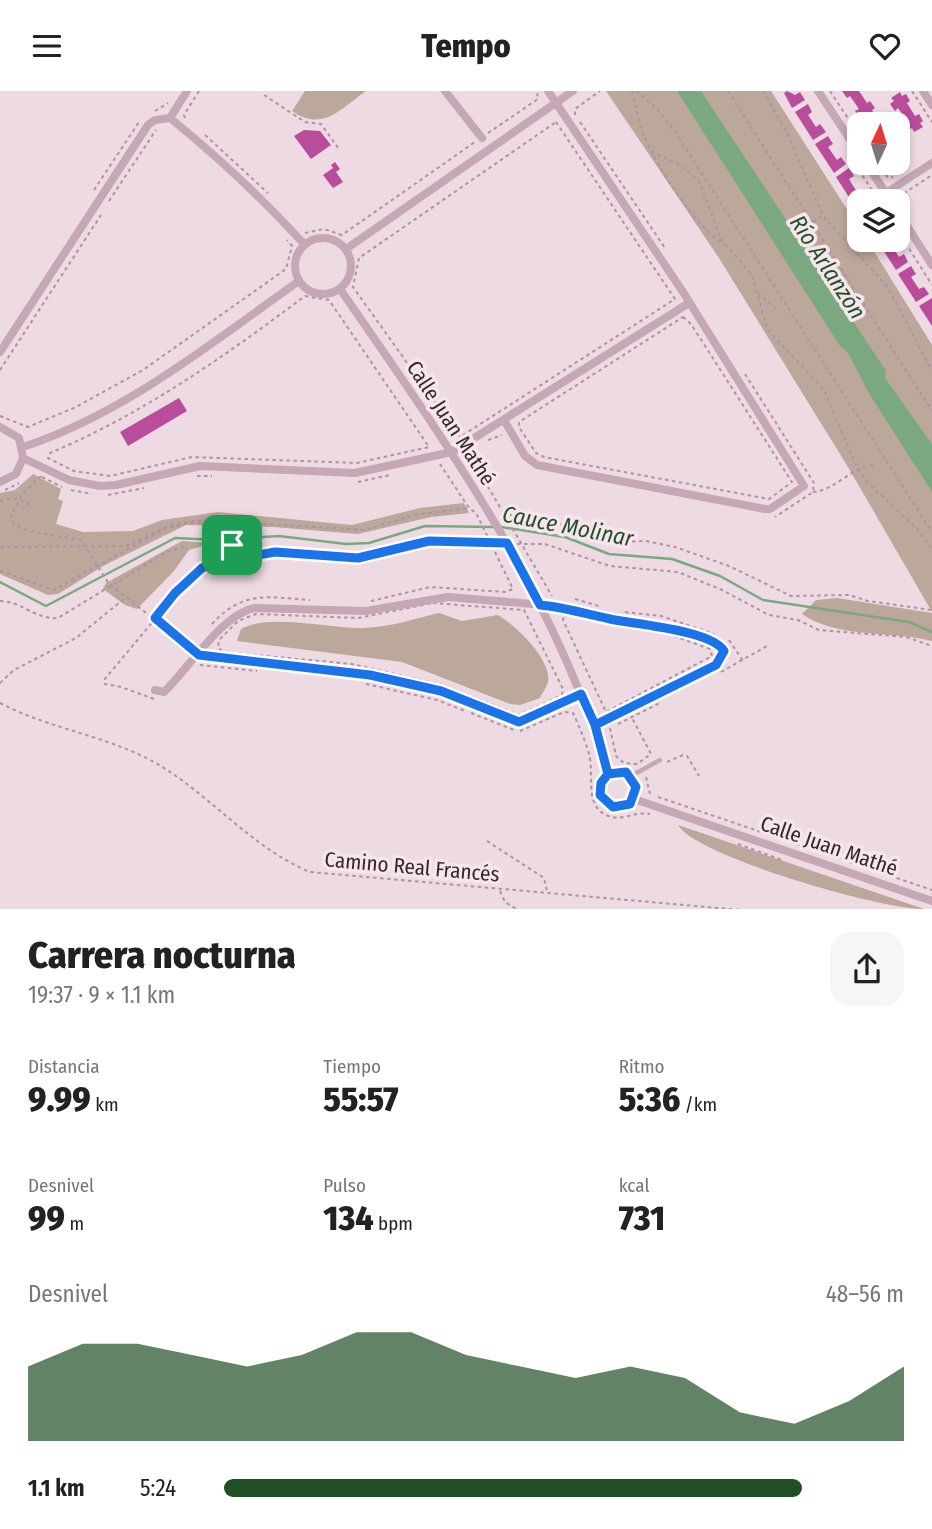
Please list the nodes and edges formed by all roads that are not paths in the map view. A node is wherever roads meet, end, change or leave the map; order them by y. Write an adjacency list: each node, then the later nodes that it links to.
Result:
1 (187, 91): 9 (street)
2 (444, 91): 11 (street)
3 (548, 91): 7 (street)
4 (573, 91): 7 (street)
5 (818, 91): 10 (street)
6 (923, 91): 8 (street)
7 (556, 103): 16 (street); 20 (street)
8 (932, 105)
9 (164, 121): 15 (street); 21 (street)
10 (847, 135)
11 (482, 138)
12 (932, 163): 13 (street)
13 (898, 189)
14 (910, 231): 17 (street)
15 (305, 245): 16 (street); 18 (street)
16 (346, 249): 19 (street)
17 (932, 265)
18 (299, 281): 19 (street); 24 (street)
19 (340, 289): 25 (street, Calle Juan Mathé)
20 (690, 303): 22 (street); 22 (street)
21 (0, 352)
22 (503, 420): 25 (street)
23 (0, 427): 24 (street)
24 (23, 447): 26 (street)
25 (452, 452): 26 (street); 28 (street, Calle Juan Mathé)
26 (23, 458): 27 (street)
27 (0, 482)
28 (540, 605): 29 (street); 31 (street, Calle Juan Mathé); 32 (street)
29 (199, 655): 30 (street); 31 (street)
30 (155, 690)
31 (581, 694): 32 (street, Calle Juan Mathé)
32 (595, 725): 34 (street, Calle Juan Mathé)
33 (662, 762): 35 (lane)
34 (608, 774): 35 (street); 36 (street)
35 (631, 776): 36 (street)
36 (634, 799): 37 (street, Calle Juan Mathé)
37 (932, 901)

